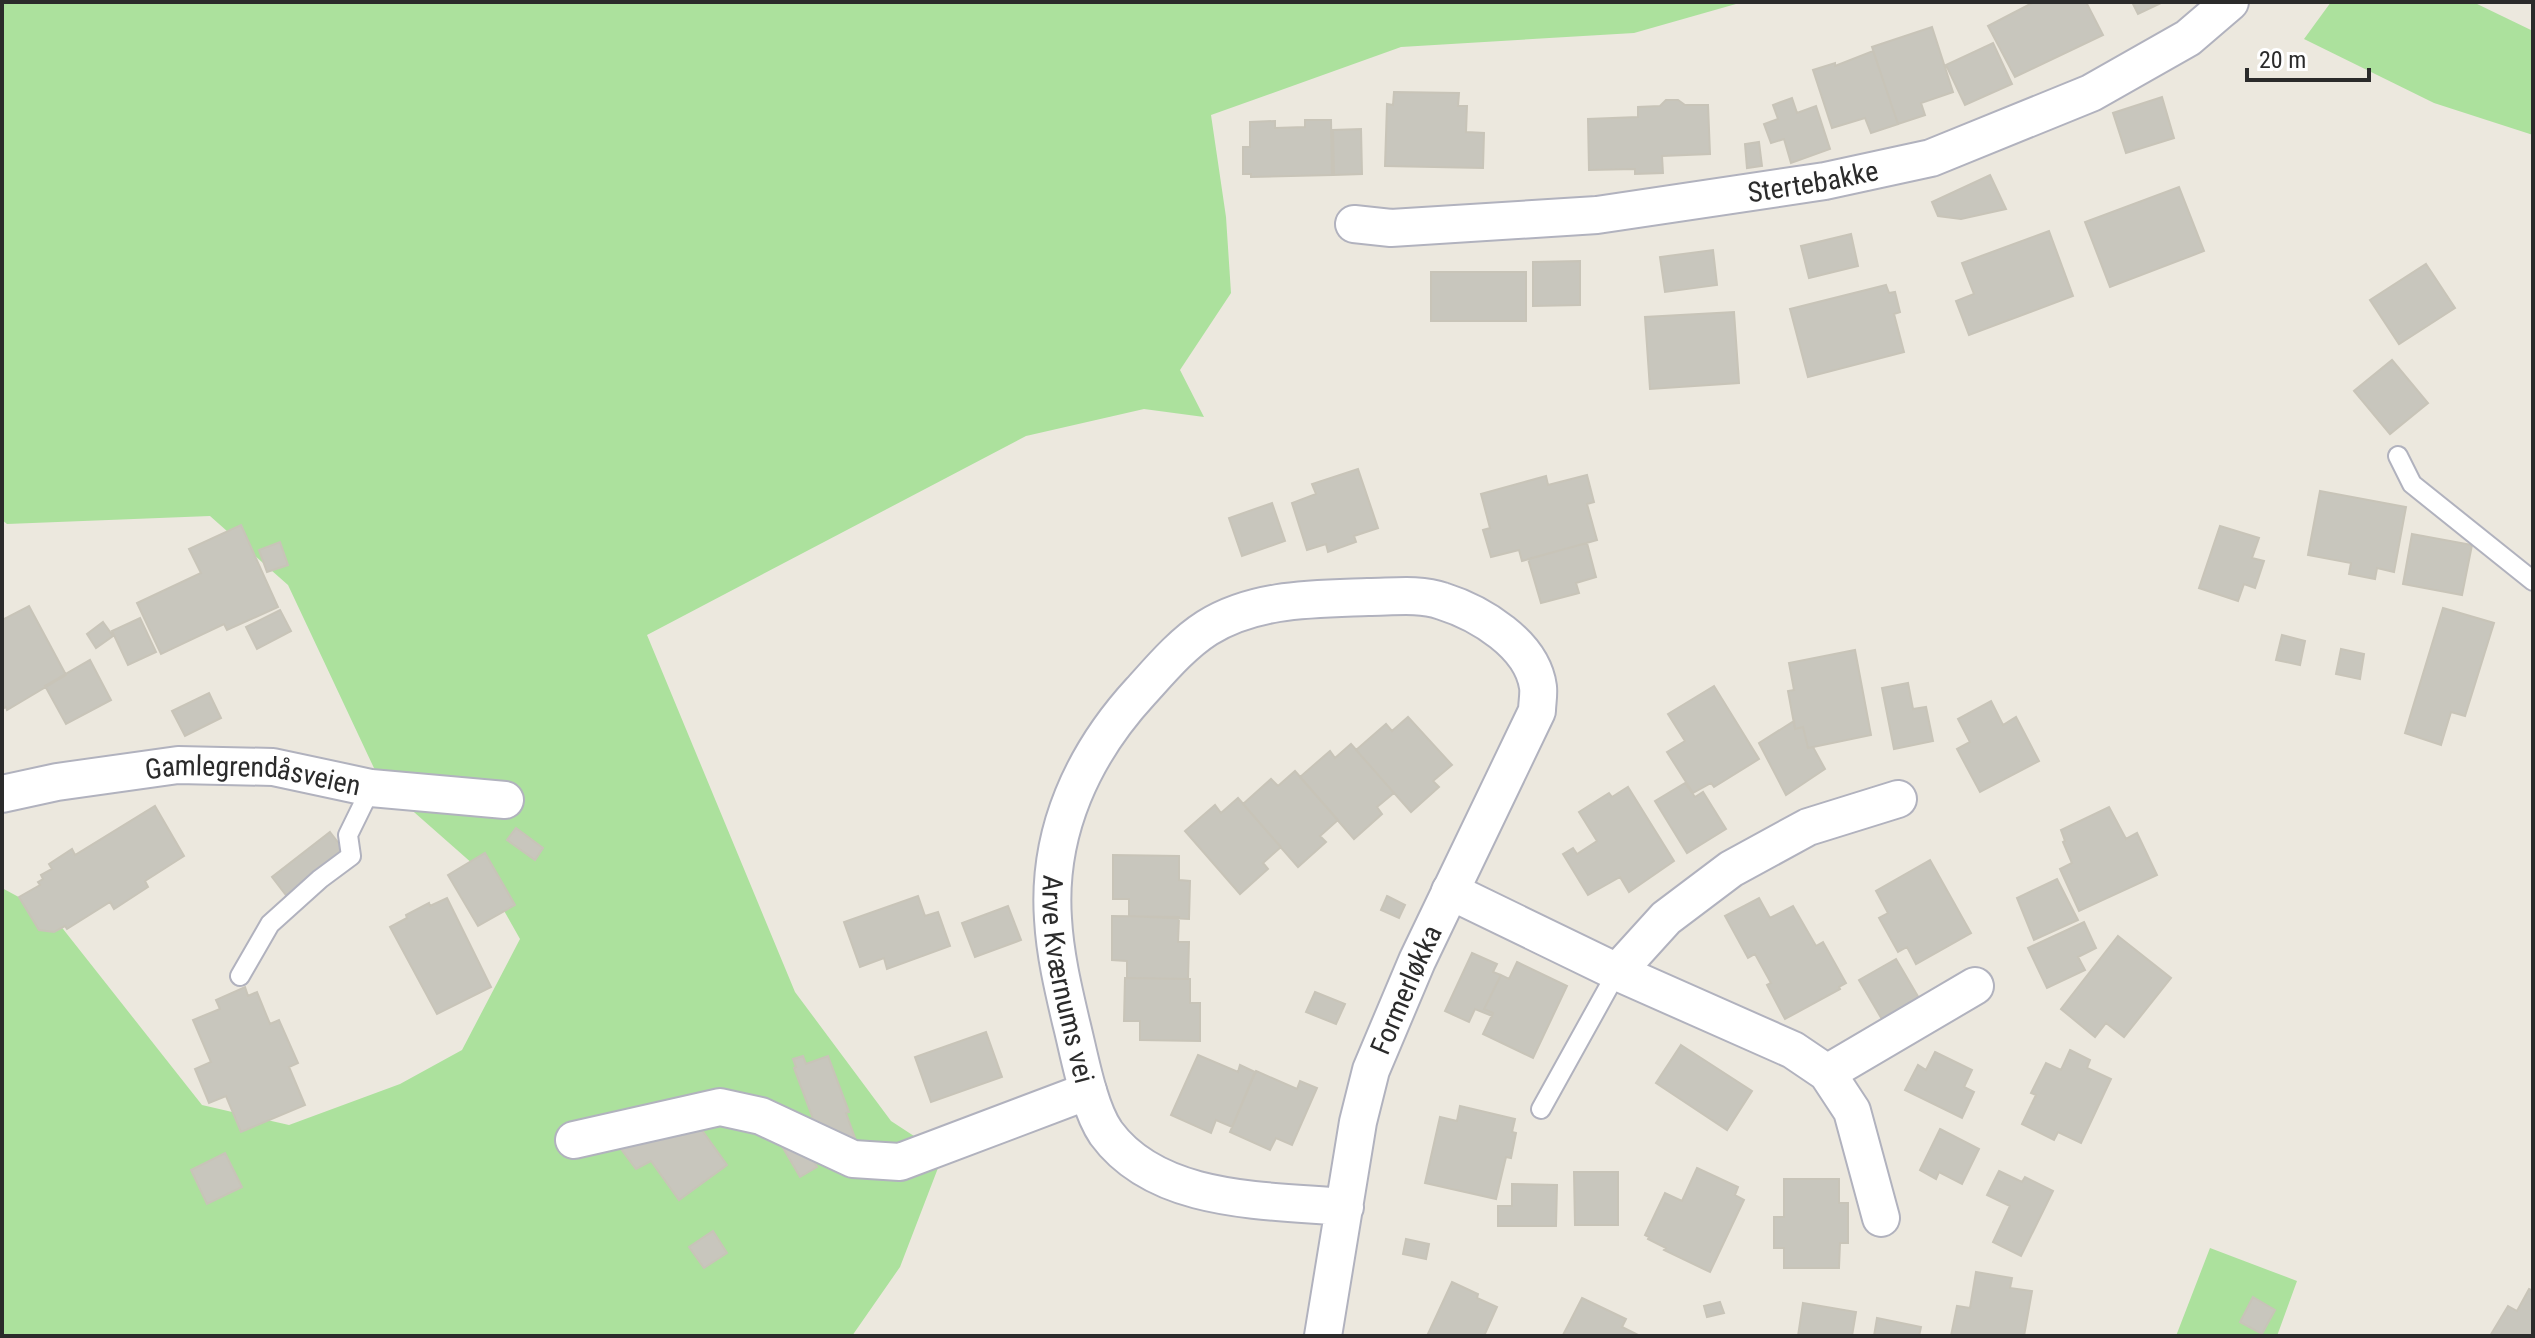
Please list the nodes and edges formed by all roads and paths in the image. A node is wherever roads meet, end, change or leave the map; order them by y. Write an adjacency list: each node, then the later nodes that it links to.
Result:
1 (2230, 2): 2 (street, Stertebakke)
2 (1354, 224)
3 (2398, 456): 4 (lane)
4 (2533, 581)
5 (1530, 662): 10 (street, Formerløkka); 15 (street, Arve Kværnums vei)
6 (371, 788): 7 (street, Gamlegrendåsveien); 9 (street, Gamlegrendåsveien); 12 (lane)
7 (2, 794)
8 (1898, 799): 11 (street)
9 (505, 800)
10 (1450, 891): 11 (street); 18 (street, Formerløkka)
11 (1617, 972): 14 (street); 16 (lane)
12 (240, 976)
13 (1975, 986): 14 (street)
14 (1827, 1073): 19 (street)
15 (1088, 1091): 17 (street); 18 (street, Arve Kværnums vei)
16 (1541, 1109)
17 (574, 1140)
18 (1345, 1207): 20 (street, Formerløkka)
19 (1881, 1218)
20 (1323, 1336)

